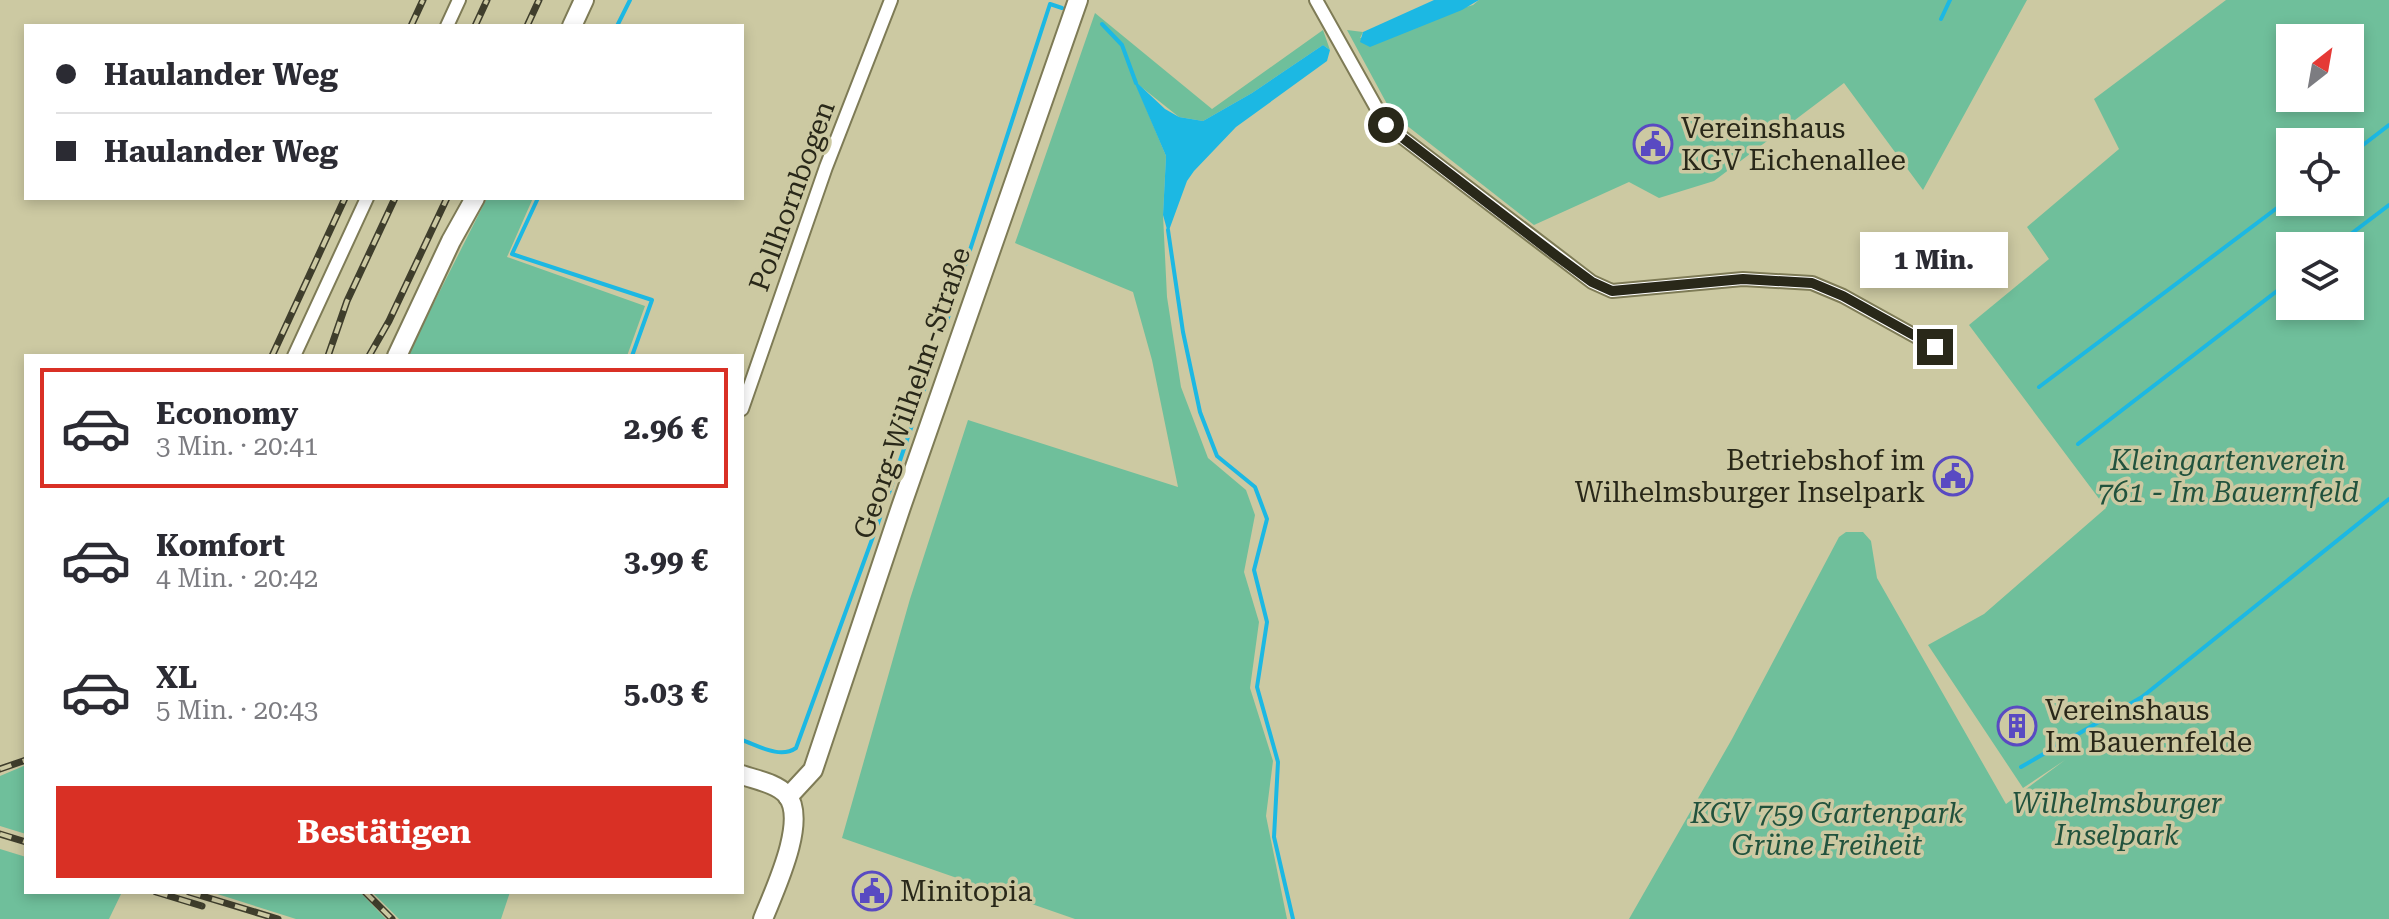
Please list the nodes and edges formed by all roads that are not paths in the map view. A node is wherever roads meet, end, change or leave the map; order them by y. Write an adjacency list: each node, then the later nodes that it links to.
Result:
1 (459, 0): 6 (street)
2 (584, 0): 7 (main road)
3 (891, 0): 13 (street, Pollhornbogen)
4 (1078, 0): 15 (main road, Georg-Wilhelm-Straße)
5 (1316, 0): 10 (street)
6 (448, 24)
7 (573, 24)
8 (366, 200): 11 (street)
9 (474, 200): 12 (main road)
10 (1935, 347)
11 (295, 354)
12 (398, 354)
13 (744, 403)
14 (744, 776): 15 (main road)
15 (785, 794): 16 (main road)
16 (763, 919)

